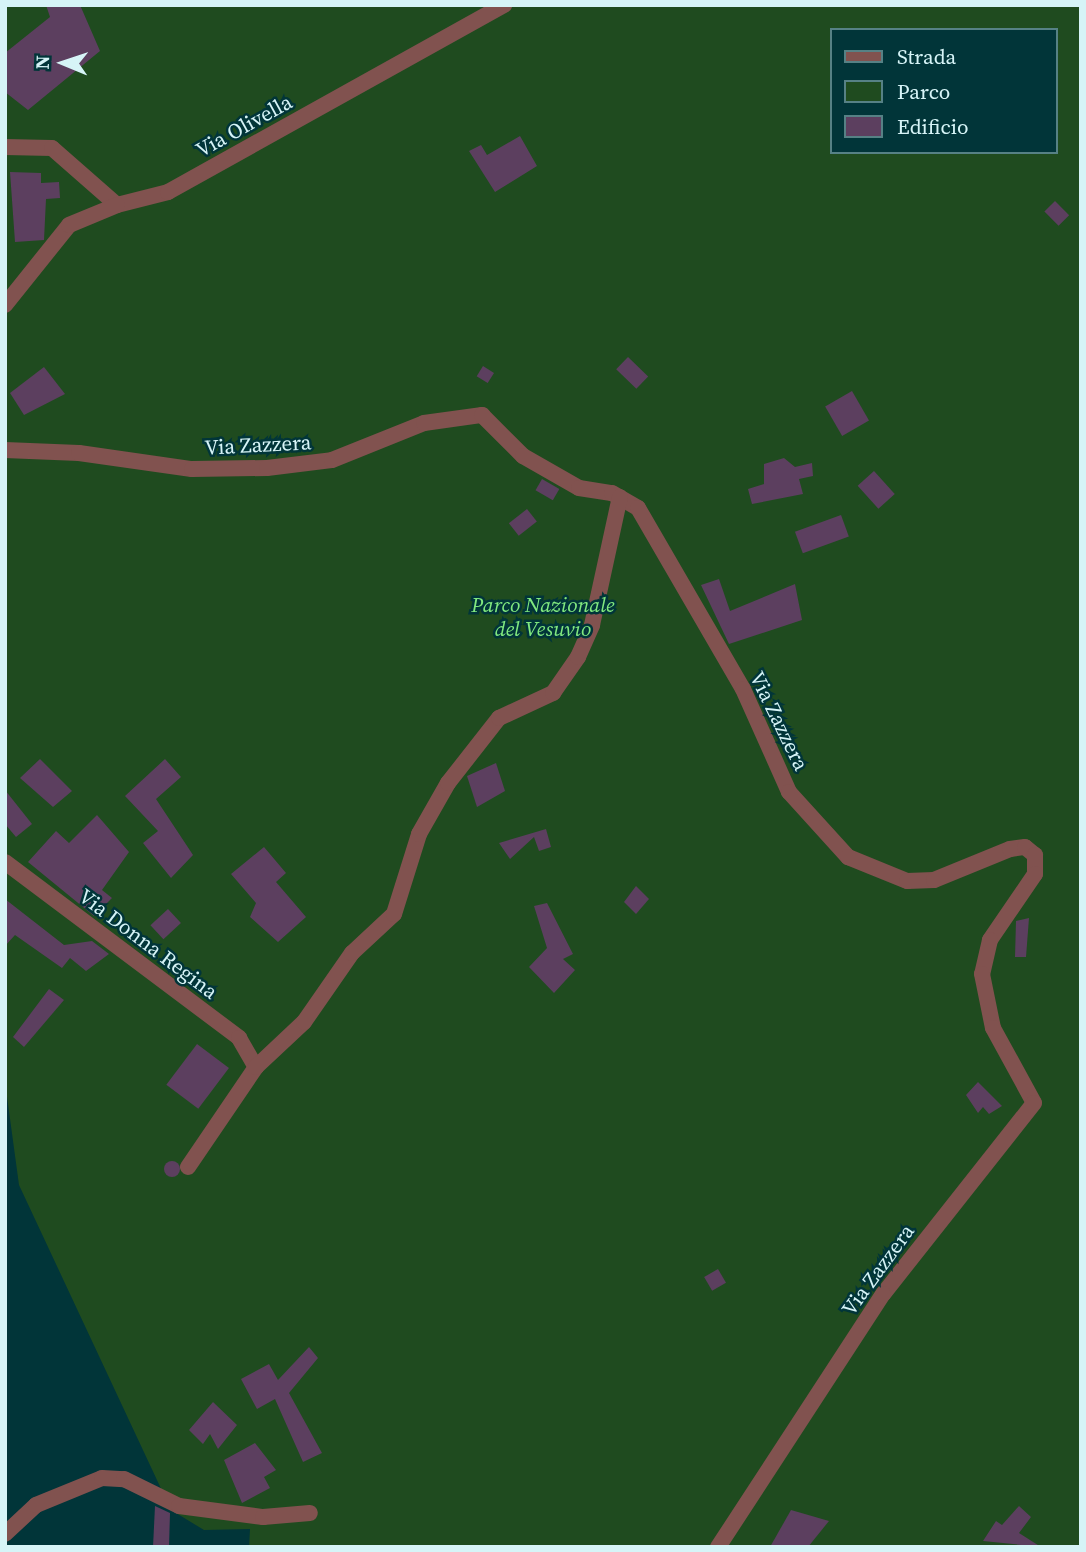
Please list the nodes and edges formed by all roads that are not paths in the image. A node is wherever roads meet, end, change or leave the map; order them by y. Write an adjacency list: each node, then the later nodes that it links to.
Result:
1 (504, 5): 3 (street, Via Olivella)
2 (5, 147): 3 (street)
3 (117, 205): 4 (street, Via Olivella)
4 (5, 305)
5 (5, 450): 6 (street, Via Zazzera)
6 (620, 497): 8 (street); 12 (street, Via Zazzera)
7 (5, 862): 8 (street, Via Donna Regina)
8 (256, 1067): 9 (street)
9 (188, 1167)
10 (310, 1513): 11 (street)
11 (5, 1534)
12 (718, 1547)

